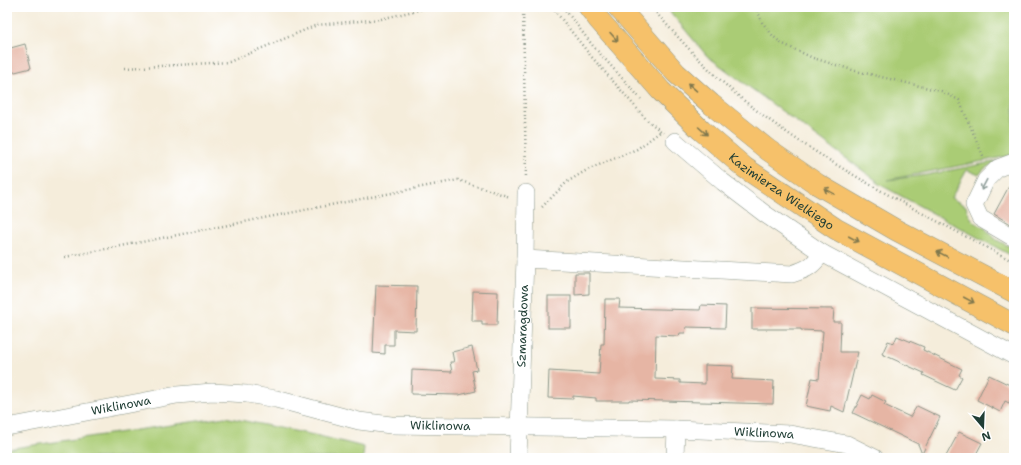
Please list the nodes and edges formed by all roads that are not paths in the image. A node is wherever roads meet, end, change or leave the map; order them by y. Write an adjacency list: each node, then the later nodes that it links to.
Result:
1 (589, 7): 10 (main road, Kazimierza Wielkiego, one-way to 10)
2 (618, 7): 9 (main road, one-way to 2)
3 (675, 141): 7 (street)
4 (1014, 162): 6 (street, one-way to 6)
5 (526, 198): 8 (street, Szmaragdowa)
6 (1014, 238)
7 (822, 253): 8 (street); 11 (street)
8 (525, 259): 12 (street, Szmaragdowa)
9 (1014, 292)
10 (1014, 325)
11 (1014, 356)
12 (519, 426): 13 (street, Wiklinowa); 14 (street, Wiklinowa); 16 (street, Szmaragdowa)
13 (7, 427)
14 (676, 429): 15 (street, Wiklinowa); 17 (street)
15 (845, 451): 18 (street, Wiklinowa)
16 (518, 458)
17 (675, 458)
18 (875, 458)

